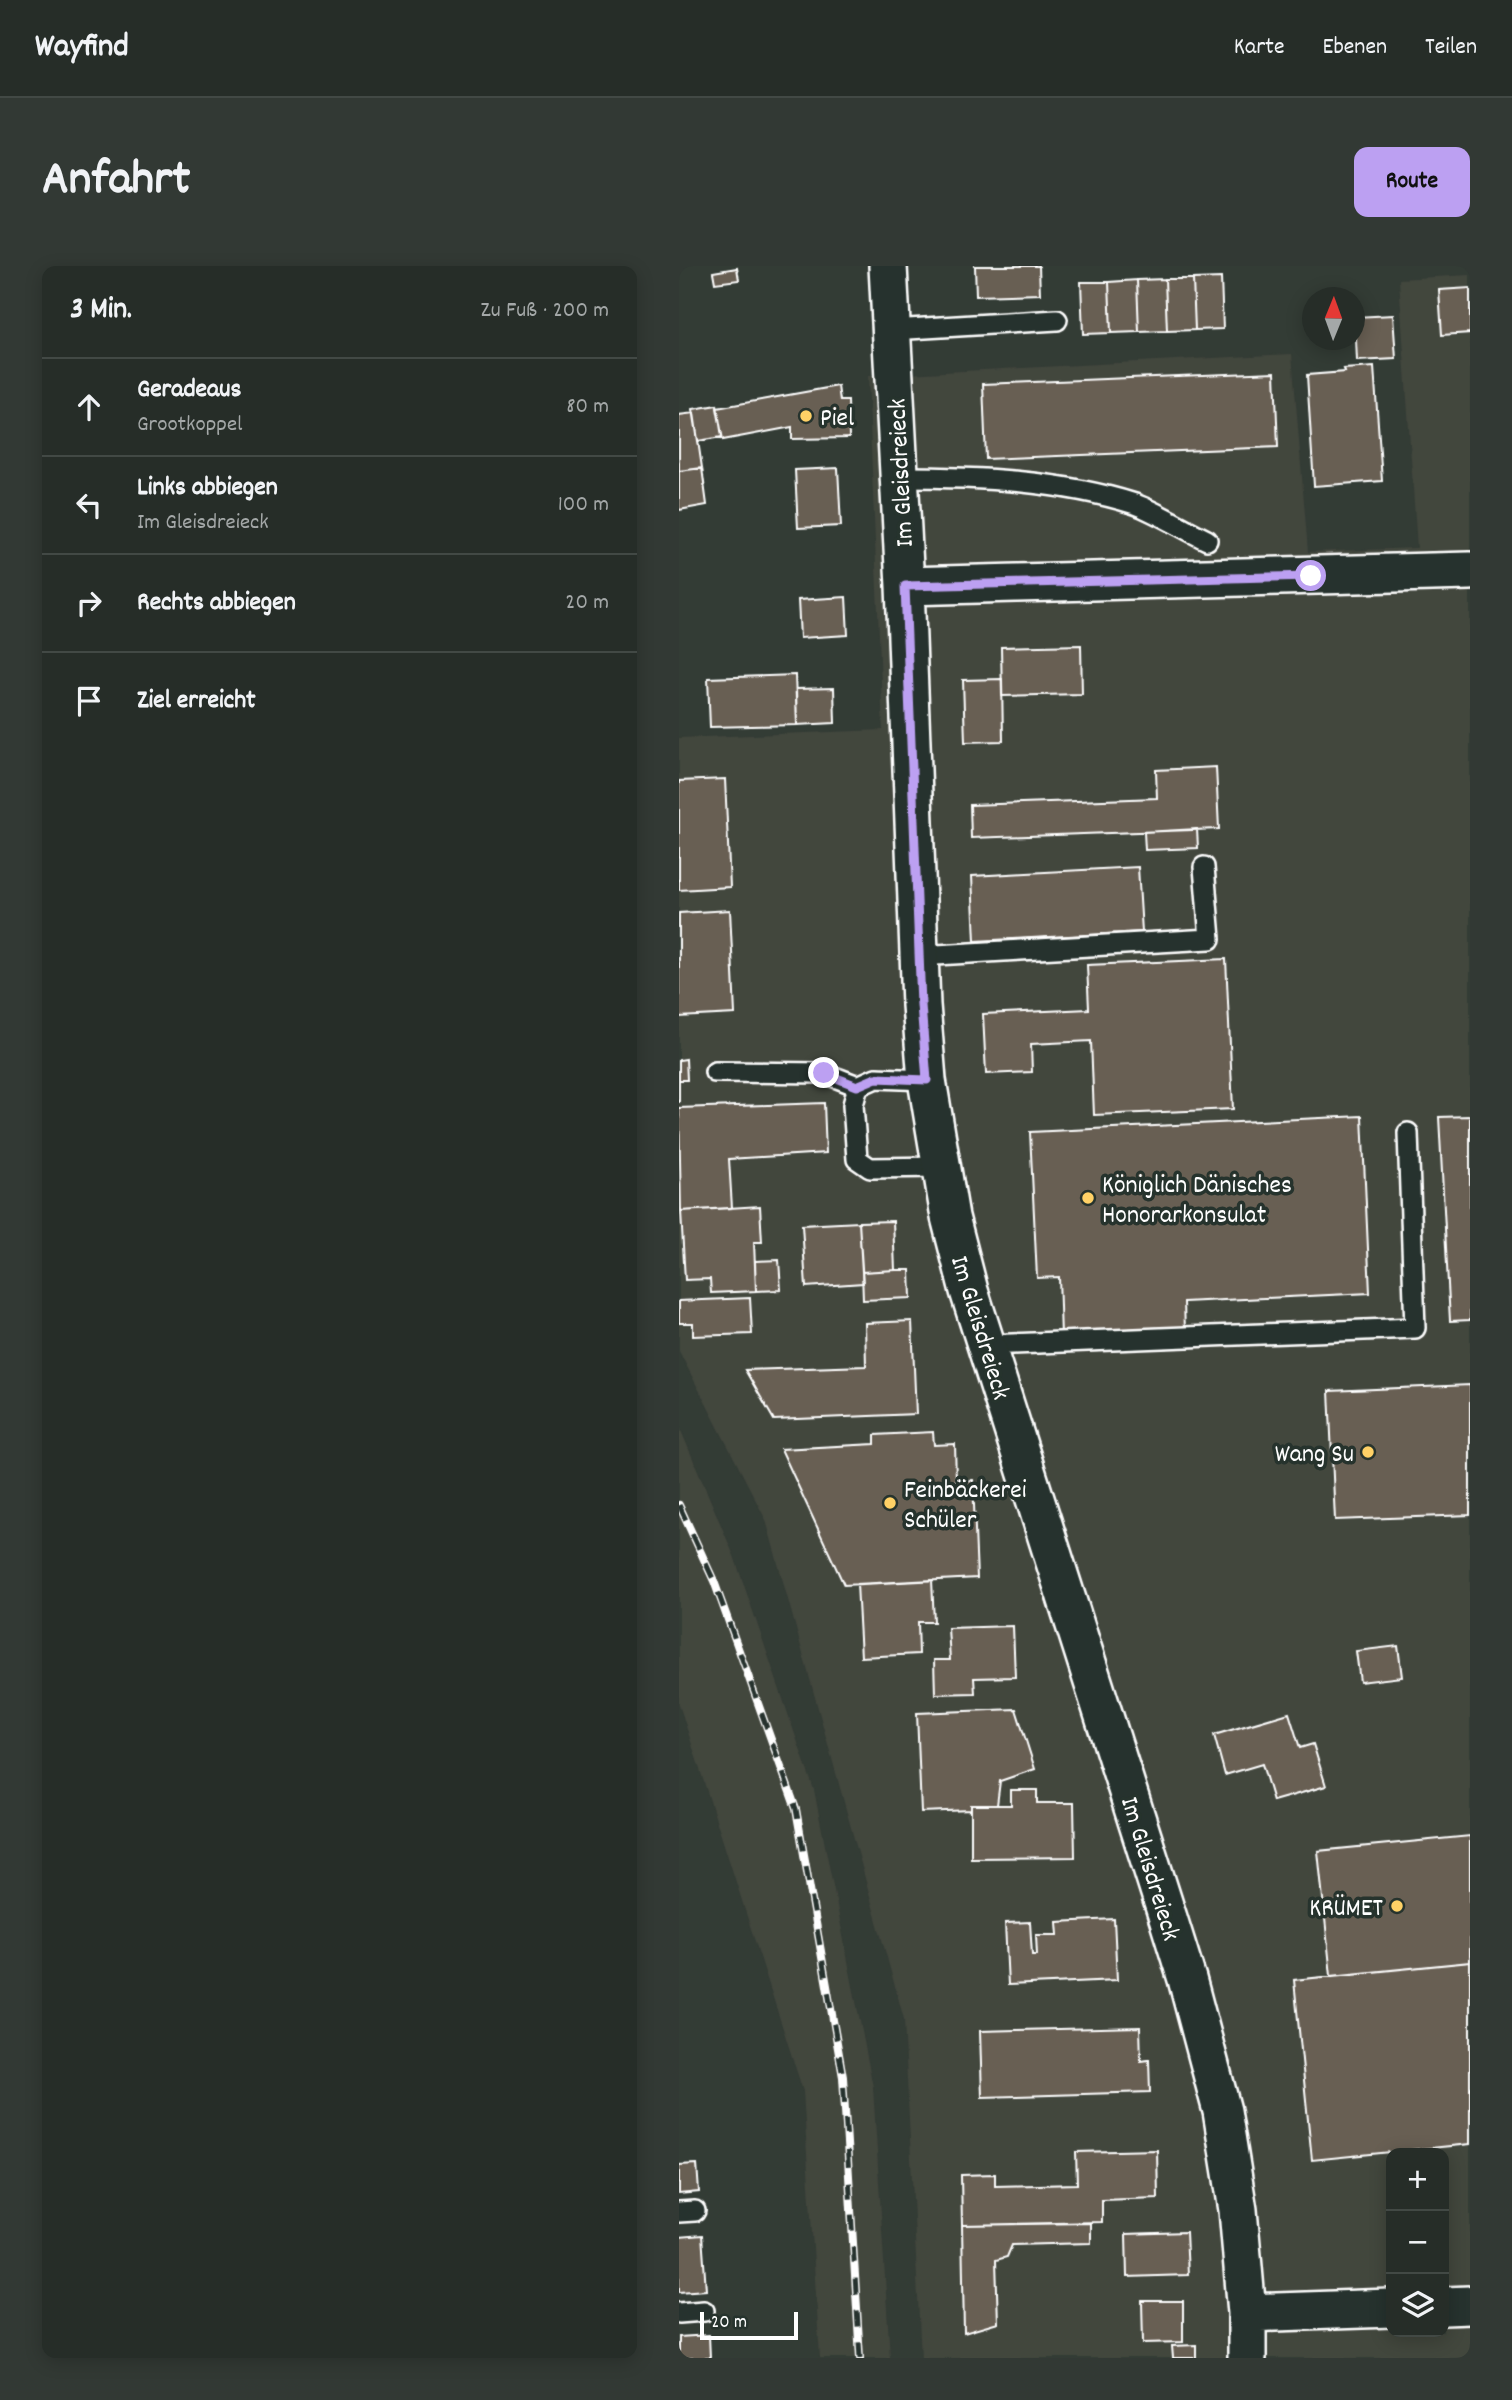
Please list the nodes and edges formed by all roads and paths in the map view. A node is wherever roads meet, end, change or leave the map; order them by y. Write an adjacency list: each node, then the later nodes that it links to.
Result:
1 (888, 266): 3 (street, Im Gleisdreieck)
2 (1056, 320): 3 (lane)
3 (892, 330): 4 (street, Im Gleisdreieck)
4 (899, 477): 5 (lane); 7 (street, Im Gleisdreieck)
5 (1207, 540)
6 (1470, 571): 7 (street)
7 (905, 586): 9 (street, Im Gleisdreieck)
8 (1204, 867): 9 (lane)
9 (919, 956): 11 (street, Im Gleisdreieck)
10 (715, 1072): 12 (lane)
11 (927, 1080): 12 (lane); 14 (street, Im Gleisdreieck)
12 (857, 1086): 14 (lane)
13 (1408, 1133): 15 (lane)
14 (941, 1167): 15 (street, Im Gleisdreieck)
15 (986, 1345): 21 (street, Im Gleisdreieck)
16 (1470, 2305): 17 (street)
17 (1449, 2306)
18 (1386, 2308): 21 (street)
19 (703, 2311): 20 (lane)
20 (679, 2313)
21 (1247, 2313): 22 (street, Im Gleisdreieck)
22 (1242, 2356)

